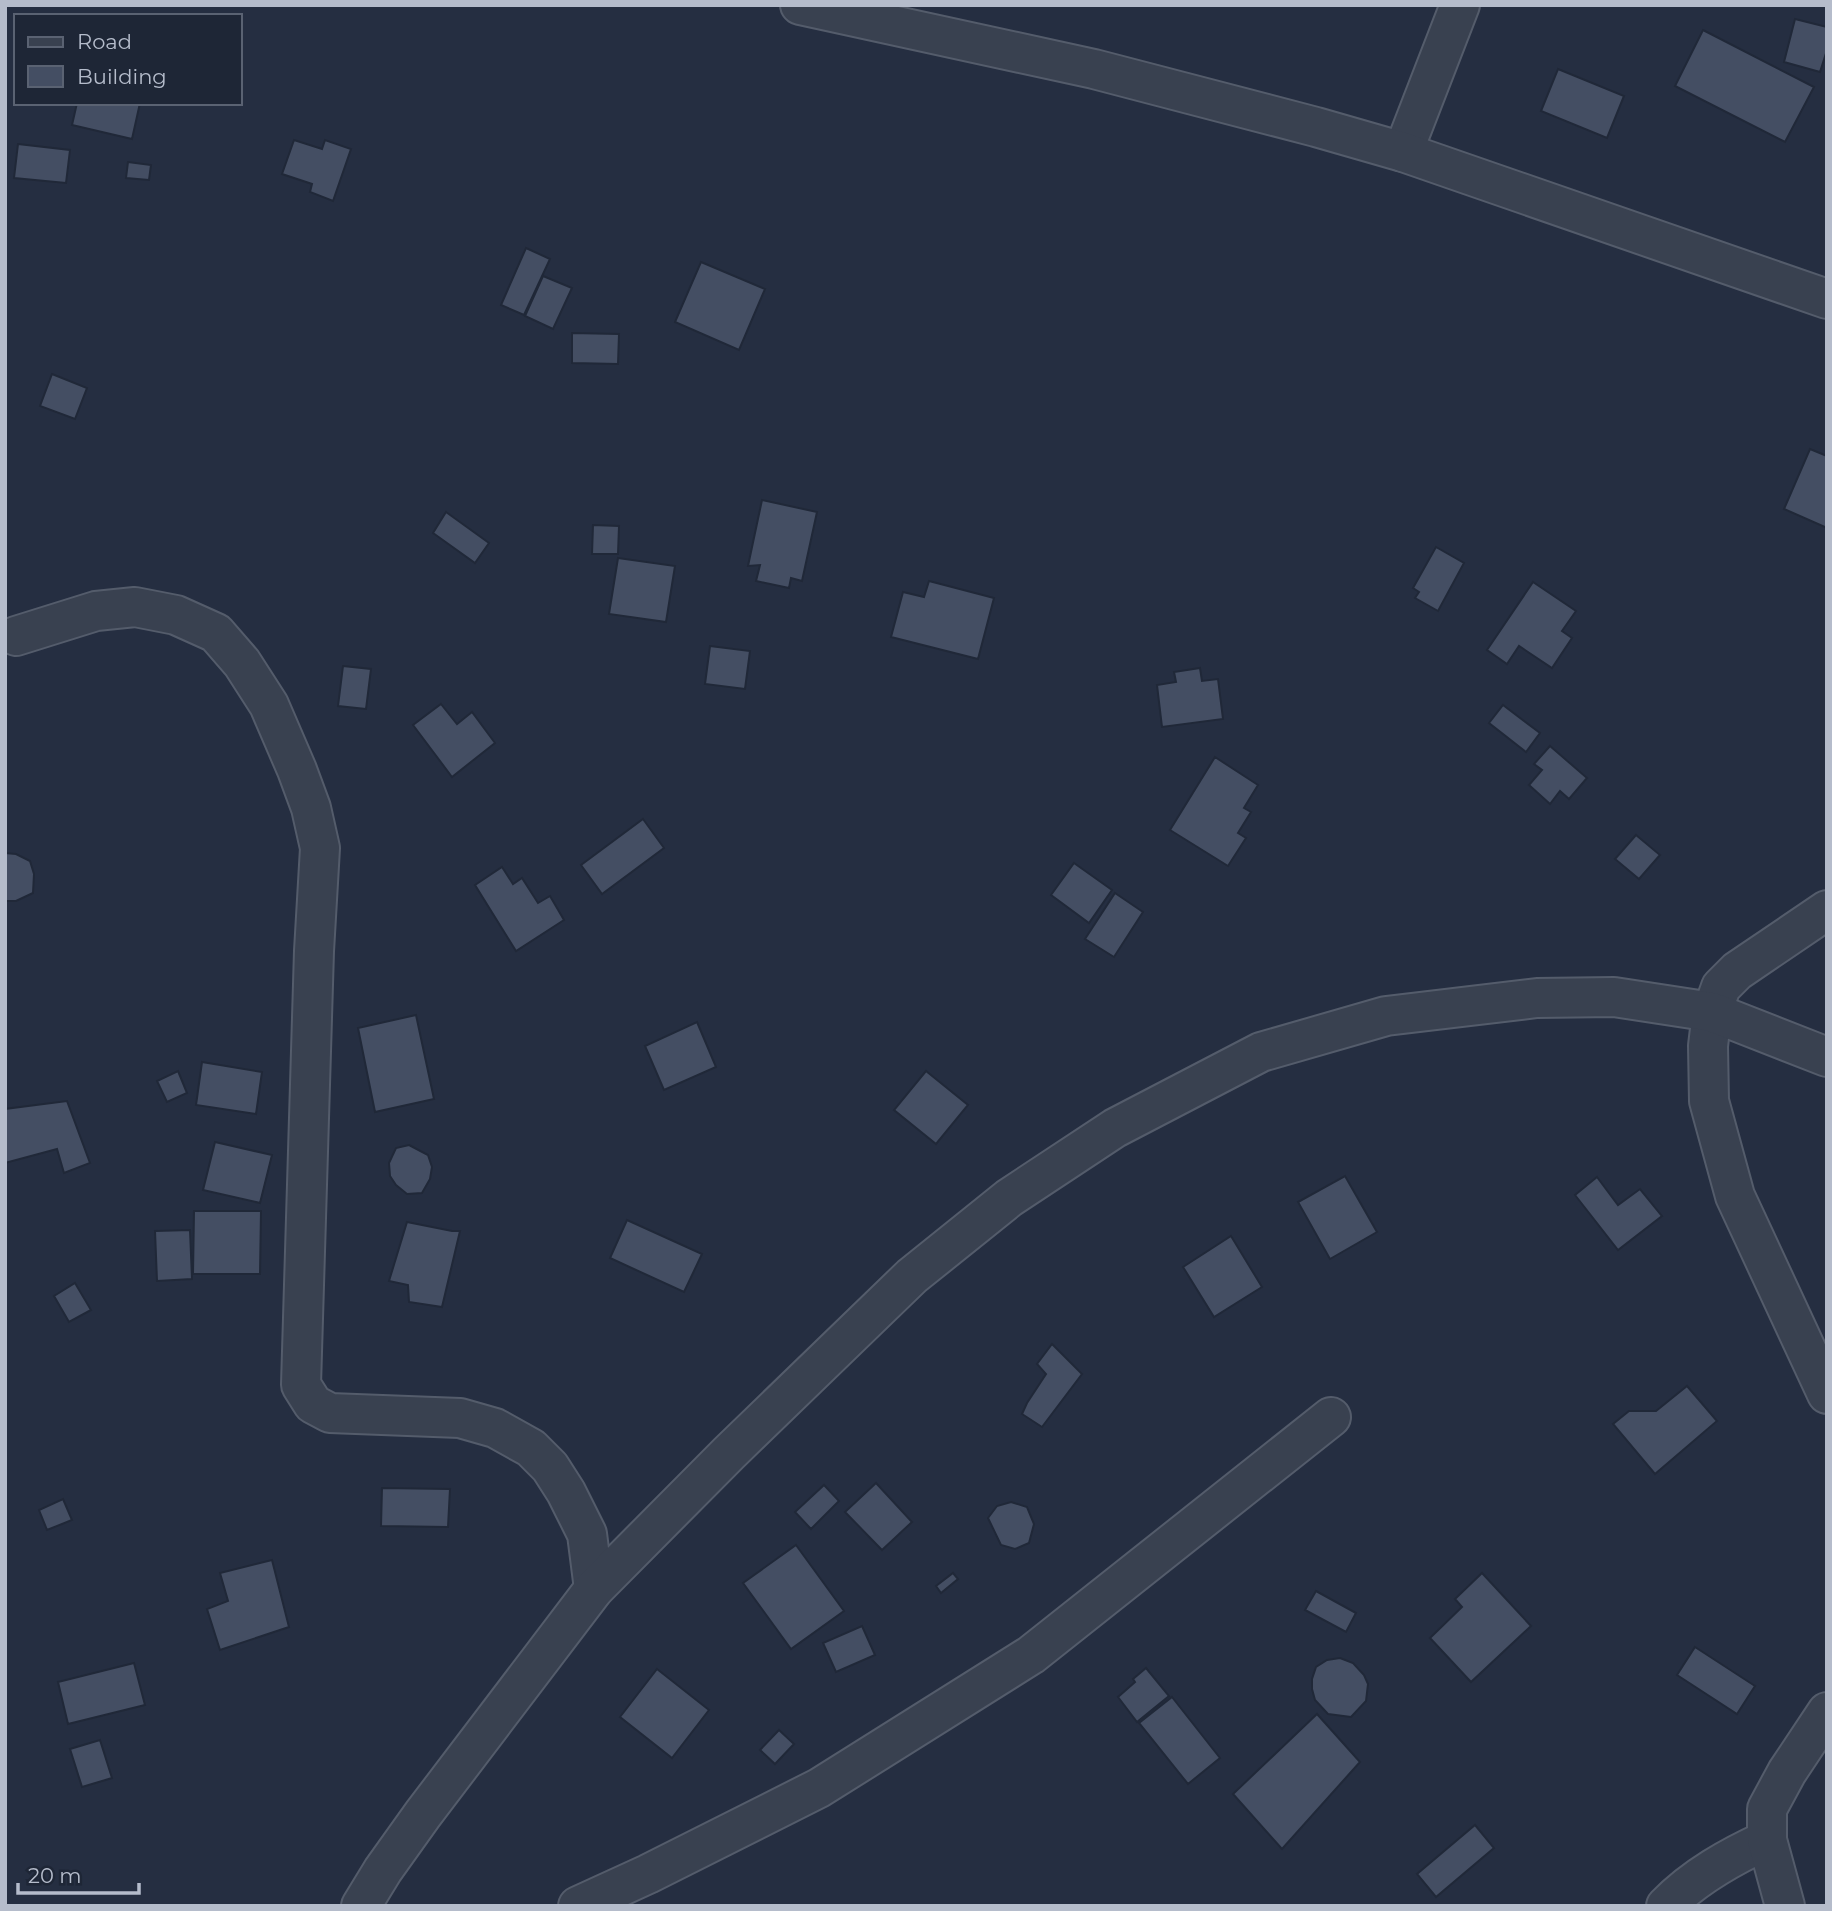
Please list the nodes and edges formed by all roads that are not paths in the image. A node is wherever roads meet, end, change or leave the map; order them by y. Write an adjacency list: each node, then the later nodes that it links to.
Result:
1 (800, 5): 3 (street)
2 (1460, 5): 3 (street)
3 (1403, 152): 4 (street)
4 (1827, 299)
5 (16, 636): 11 (street)
6 (1827, 910): 7 (street)
7 (1712, 1012): 8 (street); 9 (street); 11 (street)
8 (1827, 1057)
9 (1827, 1394)
10 (1331, 1417): 15 (street)
11 (594, 1588): 14 (street)
12 (1827, 1712): 13 (street)
13 (1767, 1840): 16 (street); 17 (street)
14 (361, 1906)
15 (579, 1906)
16 (1666, 1906)
17 (1785, 1906)

